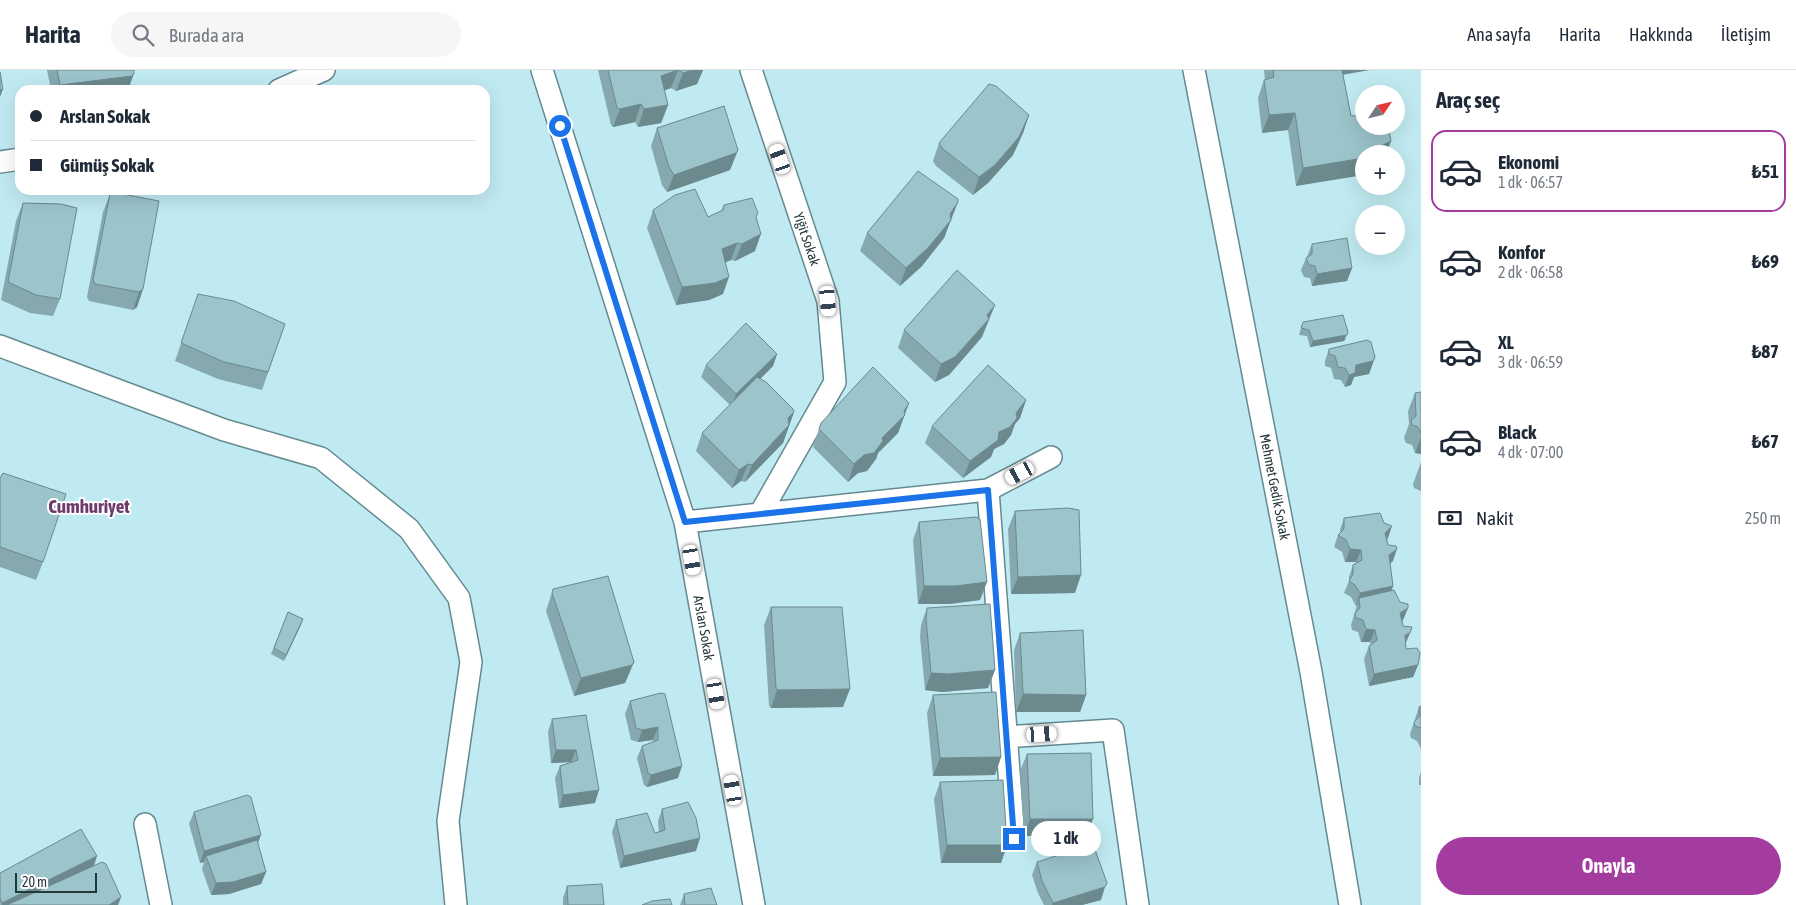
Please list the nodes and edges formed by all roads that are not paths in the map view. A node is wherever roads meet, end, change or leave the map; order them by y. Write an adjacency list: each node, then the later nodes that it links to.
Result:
1 (324, 70): 5 (street)
2 (542, 70): 12 (street, Arslan Sokak)
3 (751, 70): 11 (street, Yiğit Sokak)
4 (1194, 70): 20 (street, Mehmet Gedik Sokak)
5 (290, 85)
6 (15, 160): 7 (street)
7 (0, 162)
8 (0, 346): 17 (street)
9 (1051, 457): 10 (street)
10 (988, 490): 11 (street); 13 (street)
11 (760, 514): 12 (street)
12 (685, 522): 18 (street, Arslan Sokak)
13 (1006, 737): 15 (street); 19 (street)
14 (145, 824): 16 (street)
15 (1014, 839)
16 (161, 905)
17 (456, 905)
18 (754, 905)
19 (1138, 905)
20 (1350, 905)

